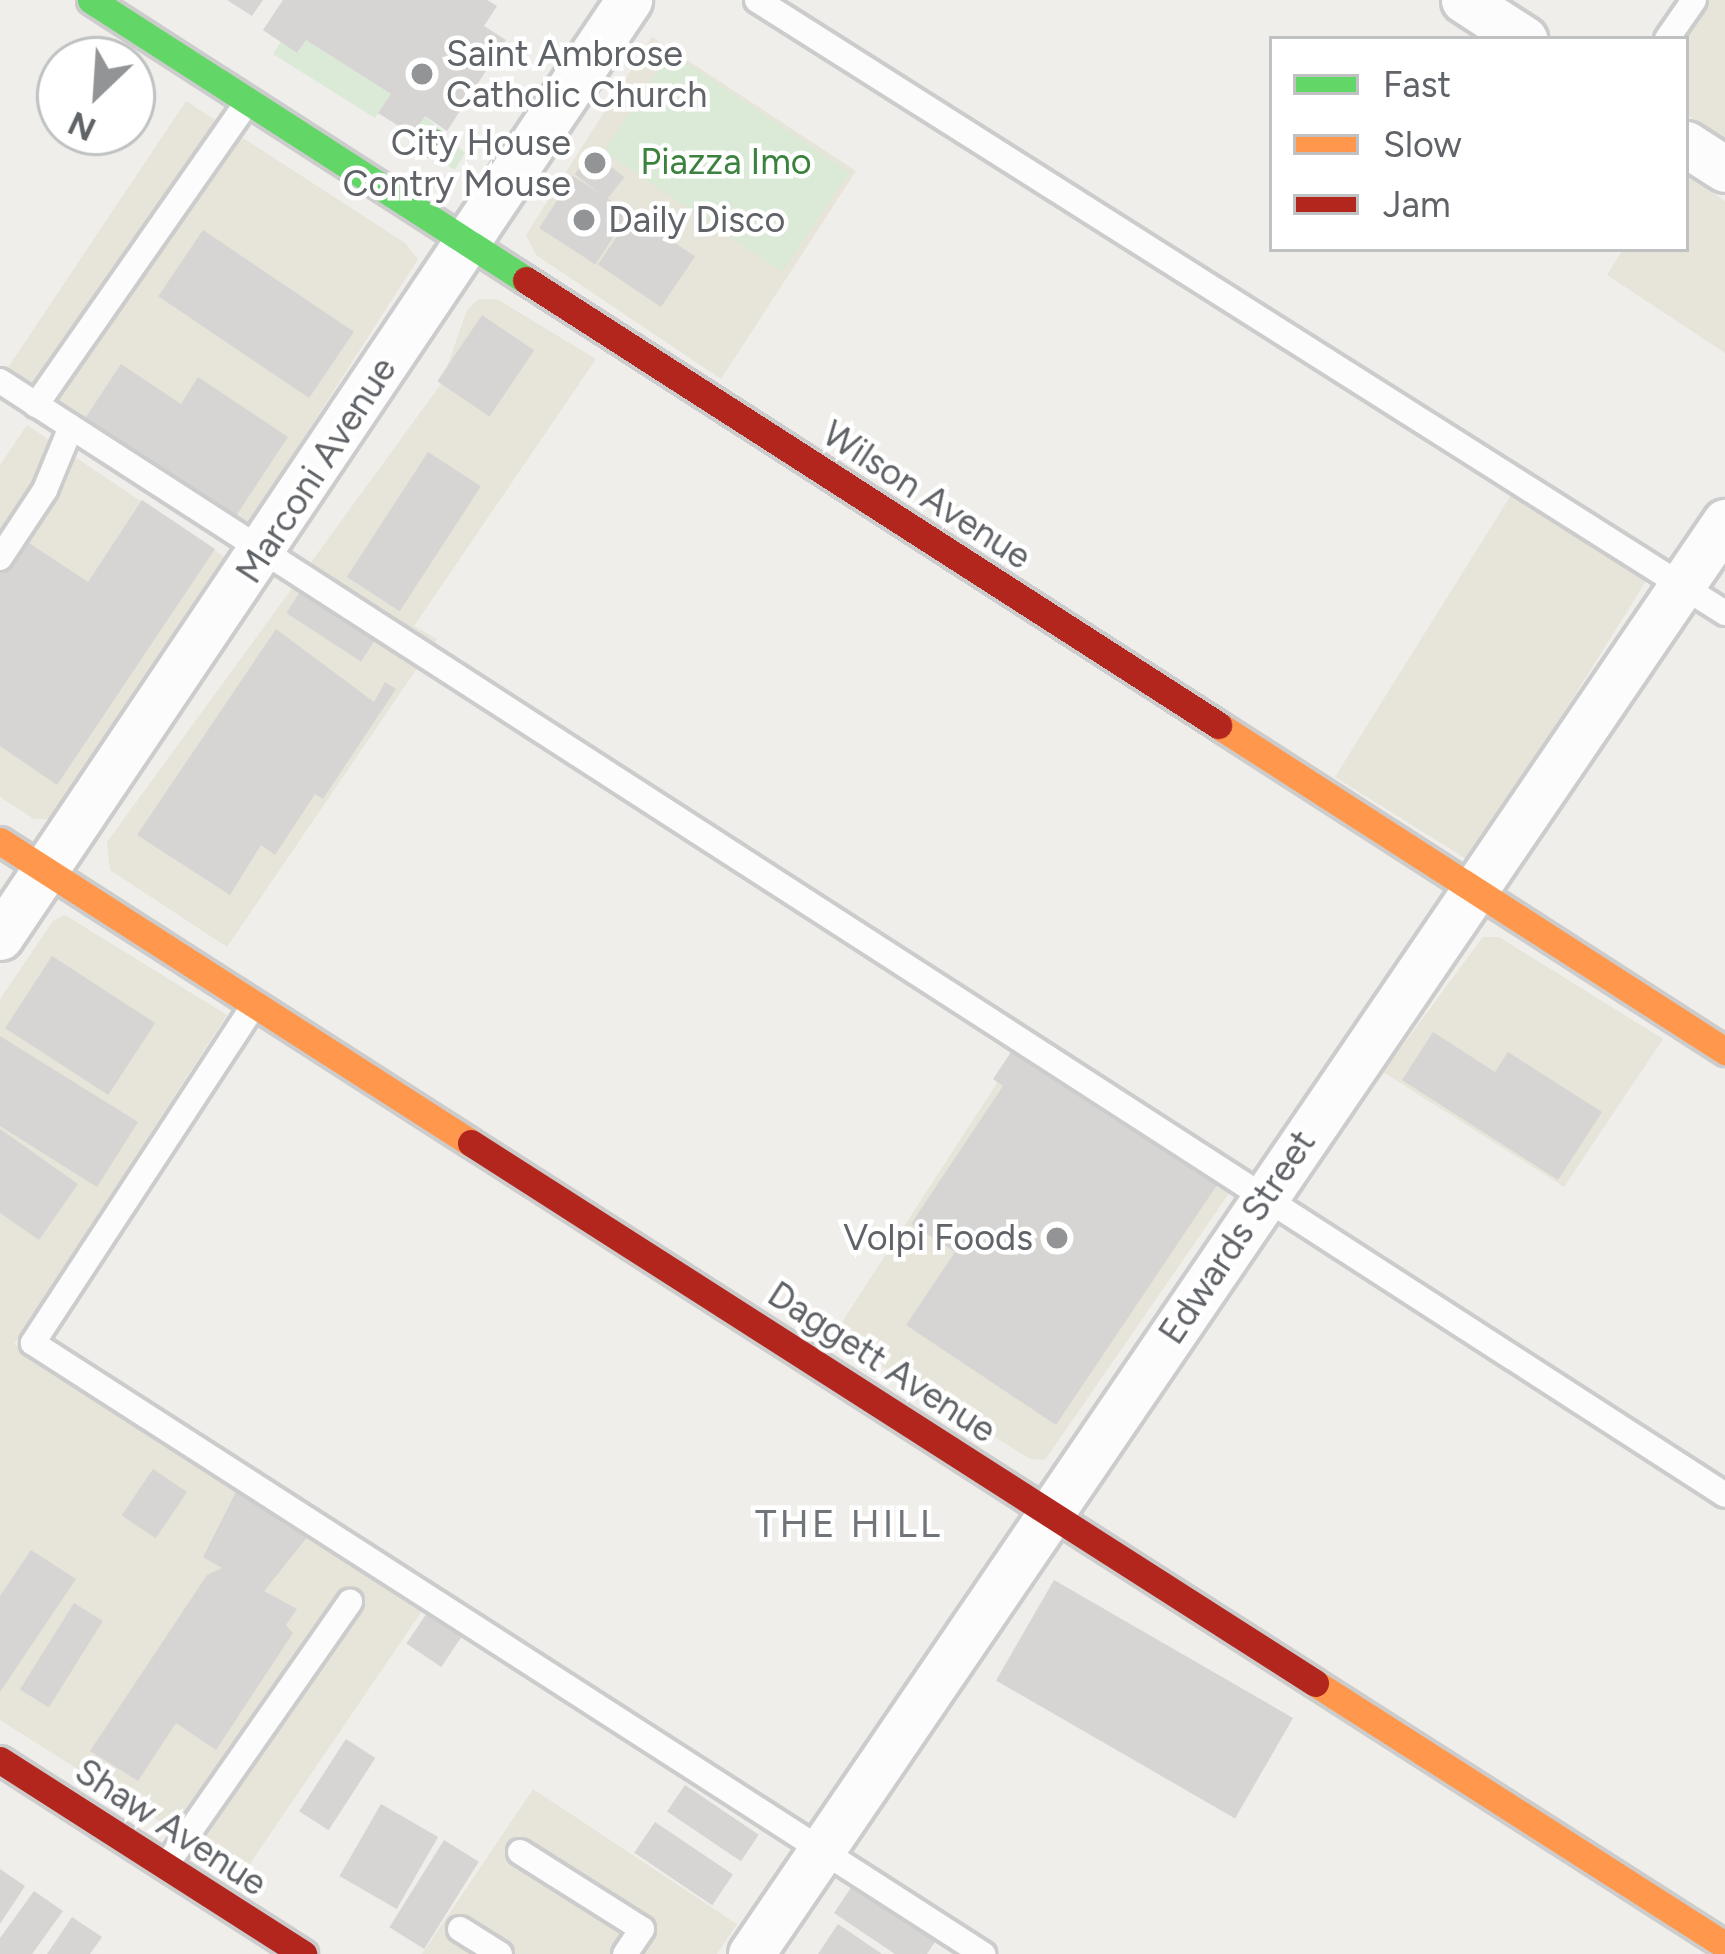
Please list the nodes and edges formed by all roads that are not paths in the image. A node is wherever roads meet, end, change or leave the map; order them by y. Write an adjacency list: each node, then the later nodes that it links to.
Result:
1 (91, 0): 8 (street, Wilson Avenue)
2 (629, 0): 11 (street, Marconi Avenue)
3 (758, 0): 18 (lane)
4 (1464, 0): 6 (street)
5 (1694, 0): 7 (lane)
6 (1519, 36)
7 (1669, 36)
8 (247, 101): 11 (street, Wilson Avenue); 13 (lane)
9 (1689, 146): 10 (street)
10 (1725, 169)
11 (466, 242): 16 (street, Marconi Avenue); 22 (street, Wilson Avenue)
12 (0, 381): 13 (lane)
13 (36, 405): 14 (lane)
14 (71, 428): 16 (lane); 17 (lane)
15 (1725, 522): 18 (street, Edwards Street)
16 (262, 553): 21 (street, Marconi Avenue); 26 (lane)
17 (0, 558)
18 (1682, 586): 19 (lane); 22 (street, Edwards Street)
19 (1725, 613)
20 (0, 841): 21 (street, Daggett Avenue)
21 (45, 870): 23 (street, Marconi Avenue); 24 (street, Daggett Avenue)
22 (1477, 892): 25 (street, Wilson Avenue); 26 (street, Edwards Street)
23 (0, 938)
24 (255, 1003): 28 (street, Daggett Avenue); 31 (lane)
25 (1725, 1051)
26 (1263, 1197): 27 (lane); 28 (street, Edwards Street)
27 (1725, 1495)
28 (1050, 1512): 31 (street, Edwards Street); 35 (street, Daggett Avenue)
29 (350, 1602): 33 (lane)
30 (0, 1760): 33 (street, Shaw Avenue)
31 (823, 1850): 39 (street, Edwards Street); 40 (lane)
32 (520, 1852): 38 (lane)
33 (166, 1866): 36 (street, Shaw Avenue)
34 (460, 1929): 37 (lane)
35 (1725, 1945)
36 (303, 1954)
37 (500, 1954)
38 (625, 1954)
39 (752, 1954)
40 (983, 1954)

